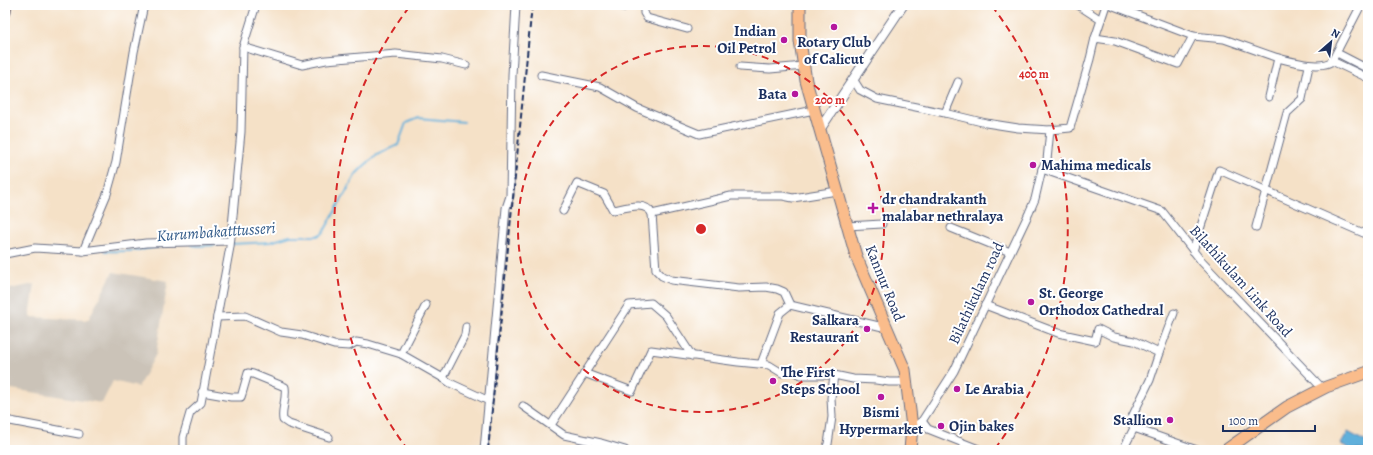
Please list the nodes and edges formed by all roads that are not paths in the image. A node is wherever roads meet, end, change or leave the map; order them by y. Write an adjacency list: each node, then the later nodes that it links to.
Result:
1 (6, 5): 16 (main road)
2 (144, 5): 51 (street)
3 (256, 5): 21 (street)
4 (516, 5): 72 (street)
5 (614, 5): 6 (street)
6 (624, 5)
7 (644, 5): 18 (street)
8 (800, 5): 26 (main road, Kannur Road)
9 (903, 5): 32 (street)
10 (1078, 5): 17 (street)
11 (1106, 5): 17 (street)
12 (1111, 5): 19 (street)
13 (1361, 5): 22 (street)
14 (1364, 5): 15 (street)
15 (1368, 7)
16 (5, 10)
17 (1101, 20): 20 (street)
18 (687, 29)
19 (1193, 36): 20 (street); 23 (street)
20 (1095, 38): 38 (street)
21 (243, 47): 25 (street); 49 (street)
22 (1337, 53): 24 (street); 29 (street)
23 (1278, 58): 27 (street); 34 (street)
24 (1332, 62): 27 (street); 31 (street)
25 (466, 65)
26 (804, 66): 28 (street); 35 (main road, Kannur Road)
27 (1309, 66): 41 (street)
28 (740, 67)
29 (1368, 69)
30 (541, 75): 35 (street)
31 (1368, 78)
32 (853, 79): 36 (street); 37 (street)
33 (958, 82): 36 (street)
34 (1269, 97)
35 (814, 110): 37 (main road, Kannur Road)
36 (945, 113): 38 (street)
37 (820, 129): 40 (main road, Kannur Road)
38 (1050, 130): 39 (street, Bilathikulam road)
39 (1042, 169): 50 (street, Bilathikulam Link Road); 52 (street, Bilathikulam road)
40 (838, 191): 43 (street); 45 (main road, Kannur Road)
41 (1266, 191): 46 (street); 48 (street); 50 (street)
42 (563, 211): 43 (street)
43 (652, 214): 55 (street)
44 (882, 224): 45 (street)
45 (847, 226): 60 (main road, Kannur Road)
46 (1256, 227)
47 (951, 228): 52 (street)
48 (1368, 236)
49 (230, 241): 51 (street); 58 (street)
50 (1193, 251): 70 (street, Bilathikulam Link Road)
51 (83, 252): 53 (street)
52 (1010, 252): 56 (street, Bilathikulam road)
53 (5, 254)
54 (426, 305): 62 (street)
55 (790, 305): 60 (street); 64 (street)
56 (985, 305): 61 (street); 75 (street, Bilathikulam road)
57 (1174, 313): 61 (street)
58 (217, 317): 62 (street); 71 (street)
59 (466, 327): 68 (street)
60 (887, 328): 69 (main road, Kannur Road)
61 (1159, 353): 77 (street)
62 (402, 354): 68 (street)
63 (692, 356): 64 (street); 66 (street); 66 (street)
64 (761, 364): 67 (street)
65 (1368, 372): 70 (main road)
66 (584, 373): 76 (street)
67 (834, 375): 69 (street); 83 (street)
68 (443, 378): 72 (street)
69 (906, 382): 75 (main road, Kannur Road)
70 (1323, 389): 88 (main road)
71 (202, 392): 79 (street); 80 (street)
72 (488, 401): 81 (street)
73 (523, 406): 76 (street)
74 (5, 420): 78 (street)
75 (917, 424): 84 (main road, Kannur Road); 85 (street)
76 (551, 425): 82 (street)
77 (1134, 428): 86 (street); 87 (street)
78 (78, 434)
79 (330, 437)
80 (183, 450)
81 (484, 450)
82 (625, 450)
83 (825, 450)
84 (910, 450)
85 (981, 450)
86 (1123, 450)
87 (1197, 450)
88 (1226, 450)

